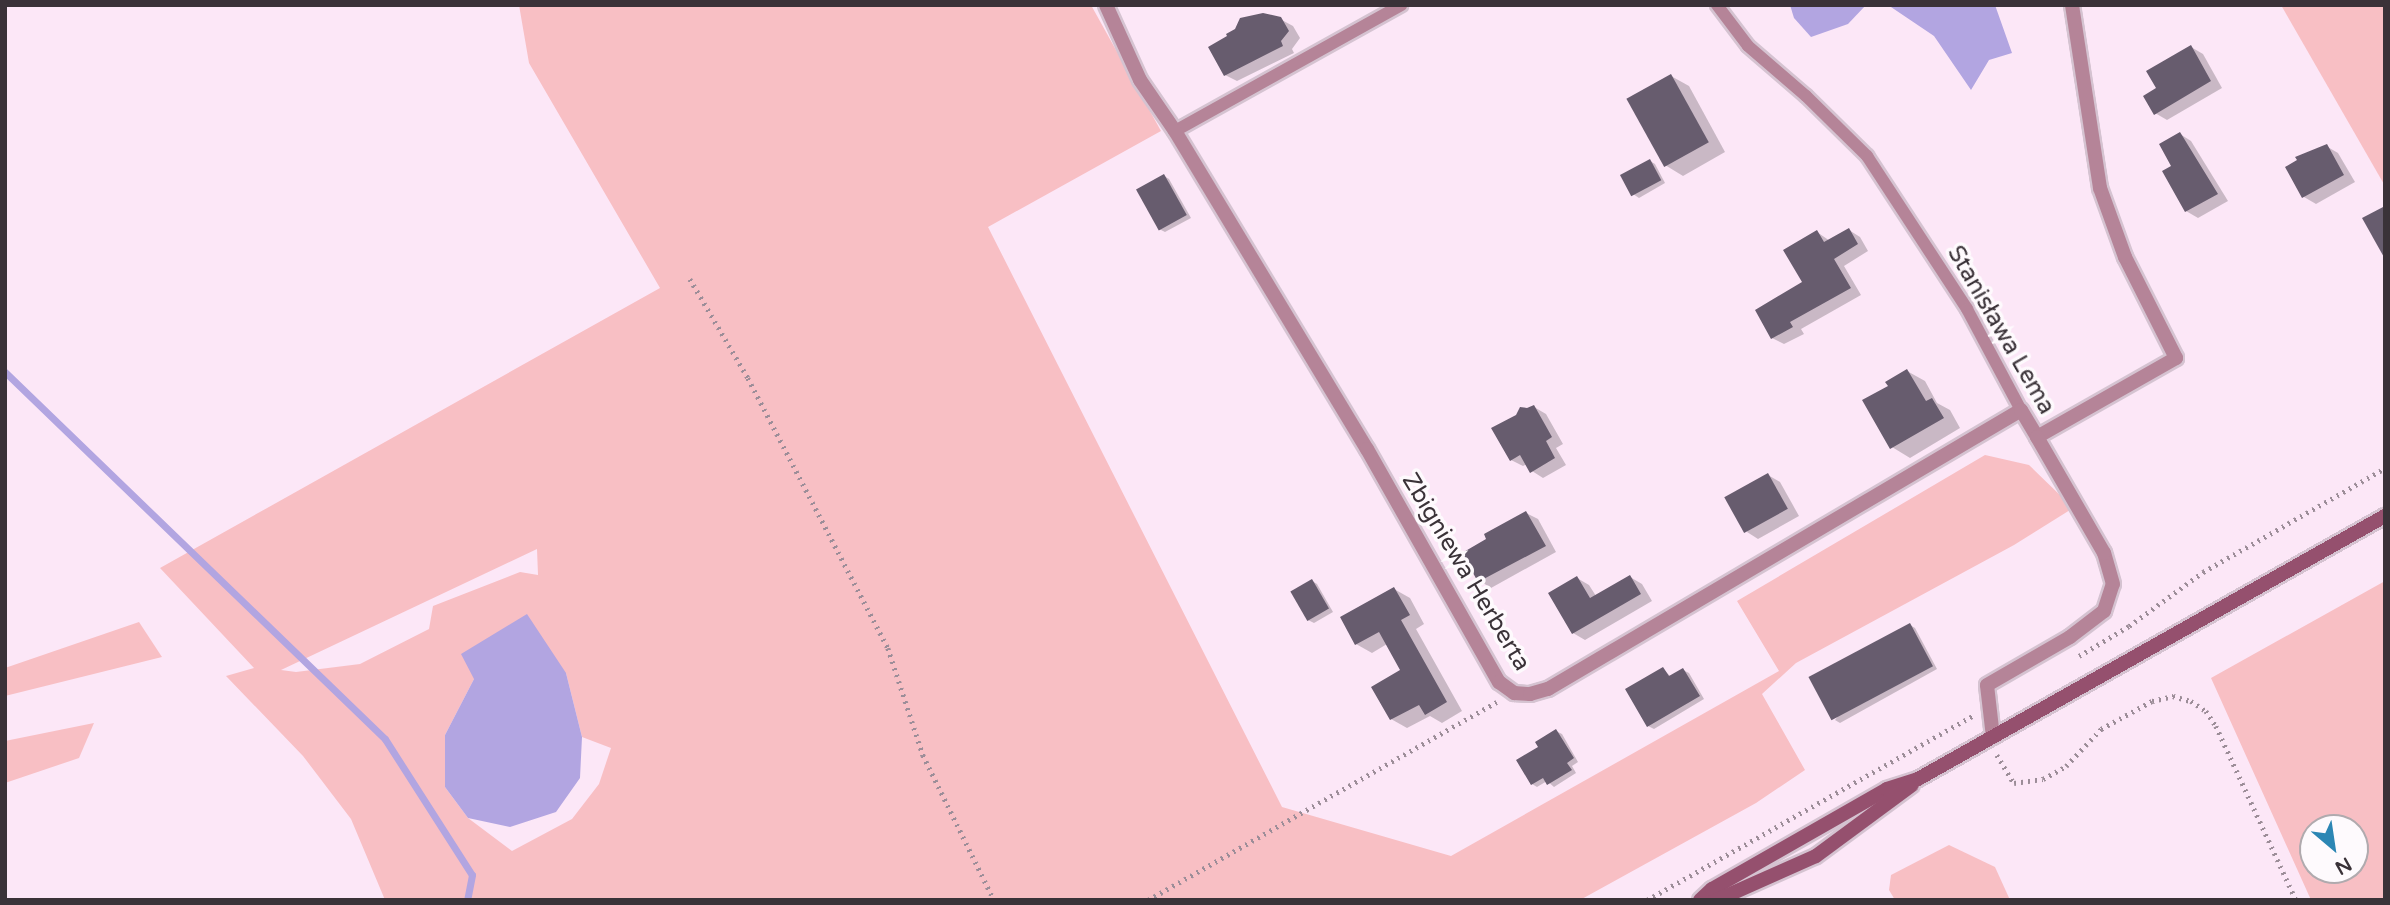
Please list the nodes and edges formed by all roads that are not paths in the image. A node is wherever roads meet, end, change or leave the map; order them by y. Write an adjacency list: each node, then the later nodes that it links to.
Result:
1 (1106, 5): 5 (street, Zbigniewa Herberta)
2 (1401, 5): 5 (lane)
3 (1717, 5): 6 (lane, Stanisława Lema)
4 (2072, 5): 7 (street, Stanisława Lema)
5 (1175, 131): 6 (street, Zbigniewa Herberta)
6 (2021, 410): 7 (street, Stanisława Lema)
7 (2037, 437): 9 (street)
8 (2385, 516): 9 (main road)
9 (1993, 737): 10 (main road)
10 (1918, 779): 11 (main road); 12 (main road)
11 (1700, 900)
12 (1717, 900)

